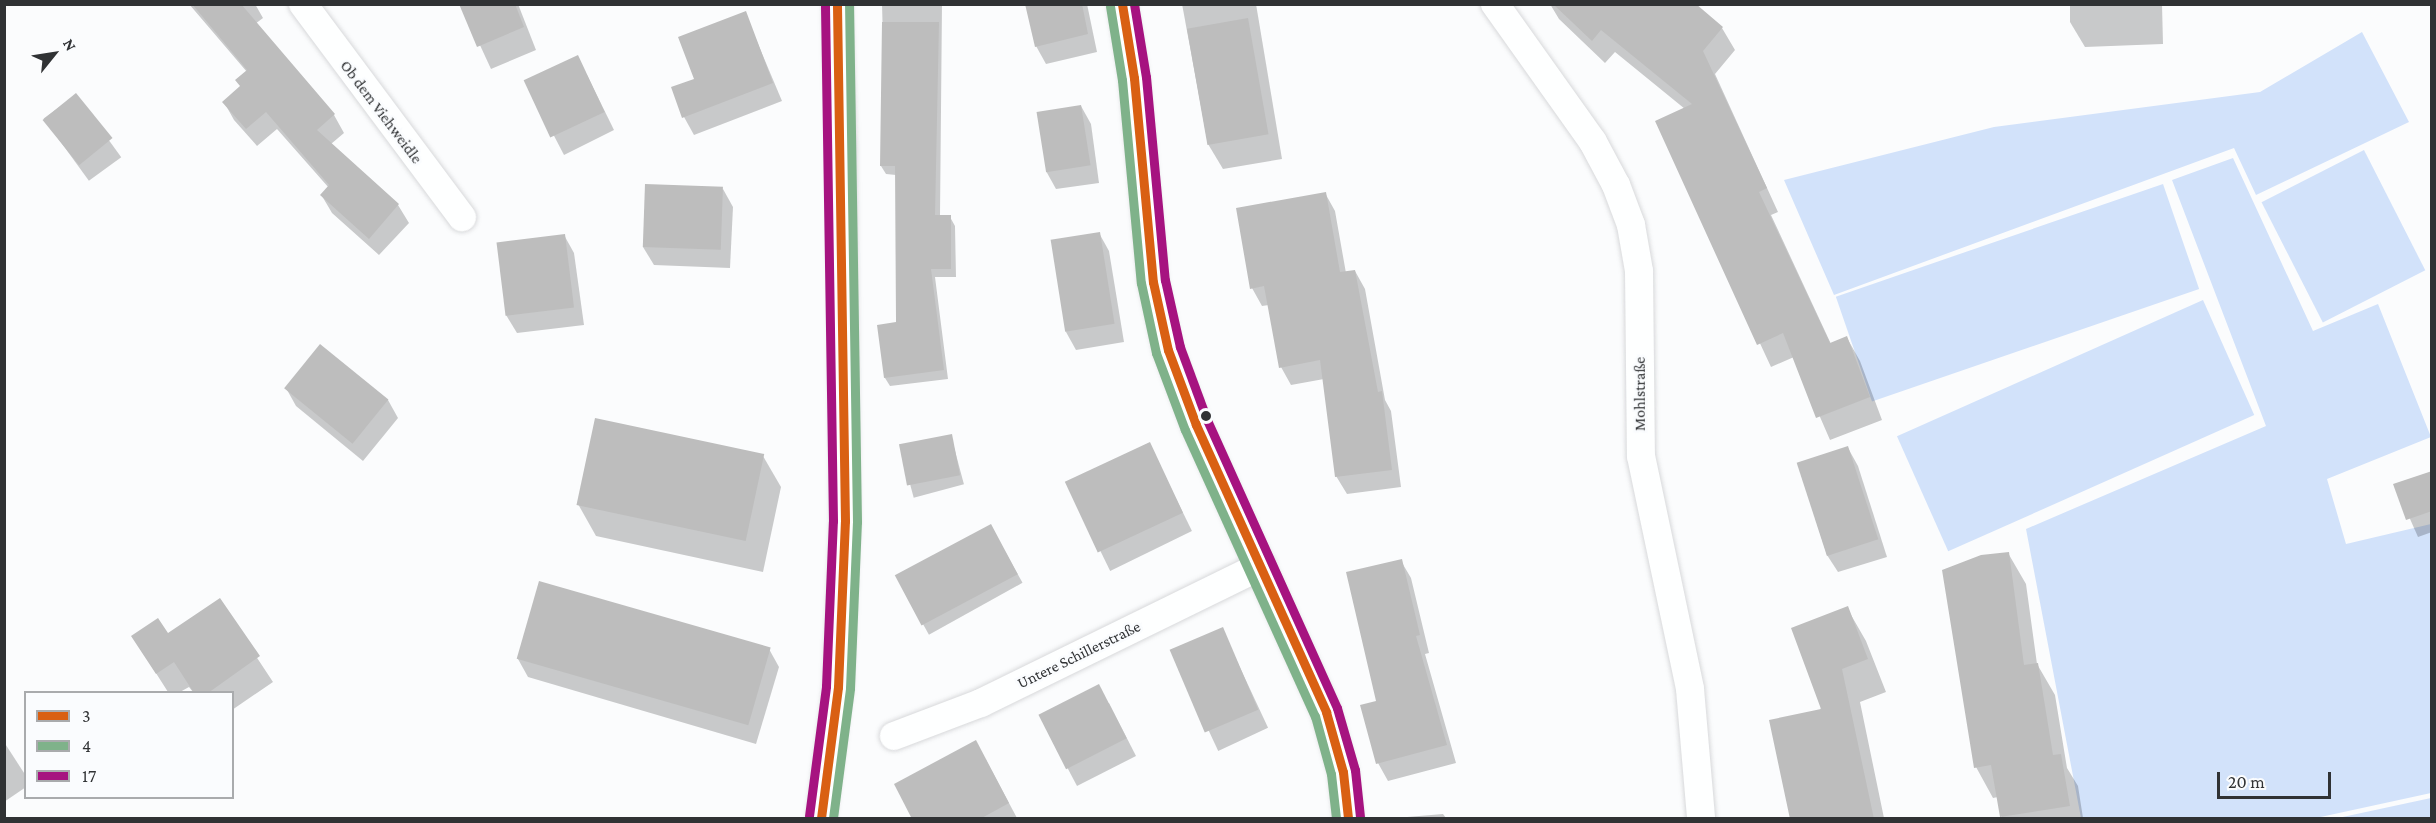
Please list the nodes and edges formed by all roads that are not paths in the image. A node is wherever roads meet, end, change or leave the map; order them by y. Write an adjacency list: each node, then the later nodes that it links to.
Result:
1 (303, 4): 5 (street, Ob dem Viehweidle)
2 (837, 4): 8 (street)
3 (1122, 4): 6 (street)
4 (1495, 4): 10 (street, Mohlstraße)
5 (462, 217)
6 (1261, 566): 7 (street, Untere Schillerstraße); 9 (street)
7 (894, 736)
8 (821, 819)
9 (1348, 819)
10 (1701, 819)

